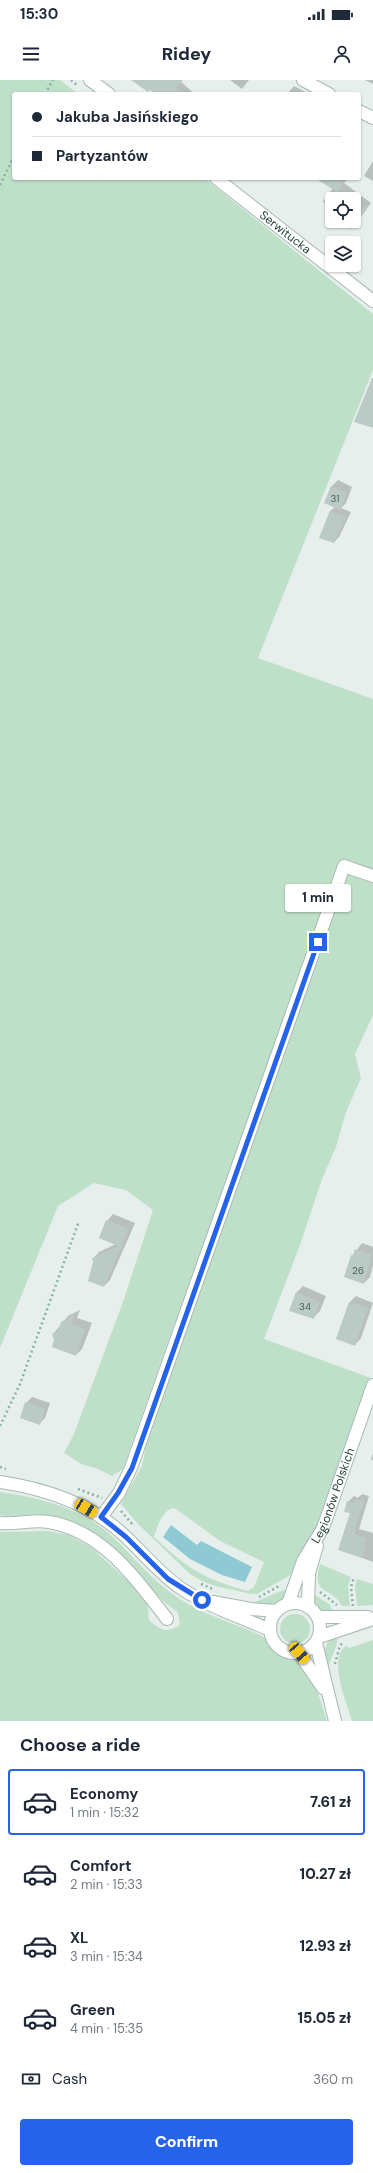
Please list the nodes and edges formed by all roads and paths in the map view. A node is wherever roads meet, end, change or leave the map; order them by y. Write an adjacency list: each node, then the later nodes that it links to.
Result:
1 (53, 80): 4 (path)
2 (90, 80): 5 (street)
3 (303, 80): 6 (street)
4 (46, 92)
5 (106, 92)
6 (325, 92)
7 (361, 112): 8 (street)
8 (373, 118)
9 (12, 160): 11 (path)
10 (219, 180): 12 (street, Serwitucka)
11 (0, 185)
12 (373, 301)
13 (373, 876): 19 (street)
14 (79, 1221): 16 (path)
15 (373, 1385): 21 (street, Legionów Polskich)
16 (0, 1426)
17 (0, 1482): 19 (street)
18 (117, 1507): 22 (path)
19 (101, 1517): 29 (street)
20 (0, 1523): 37 (street)
21 (323, 1528): 30 (street, Legionów Polskich); 31 (street)
22 (136, 1529)
23 (354, 1577): 33 (path)
24 (198, 1583): 27 (path)
25 (289, 1584): 28 (path)
26 (314, 1587): 32 (path)
27 (219, 1591)
28 (252, 1598)
29 (202, 1600): 34 (street); 38 (street)
30 (288, 1604): 31 (street); 34 (street)
31 (308, 1607): 35 (street)
32 (340, 1609)
33 (353, 1609)
34 (277, 1611): 38 (street)
35 (318, 1616): 36 (street); 39 (street)
36 (373, 1618): 39 (street)
37 (167, 1620)
38 (270, 1630): 41 (street)
39 (318, 1640): 41 (street); 43 (street)
40 (345, 1642): 42 (path)
41 (299, 1653): 43 (street)
42 (334, 1666)
43 (328, 1697): 44 (street)
44 (335, 1721)

